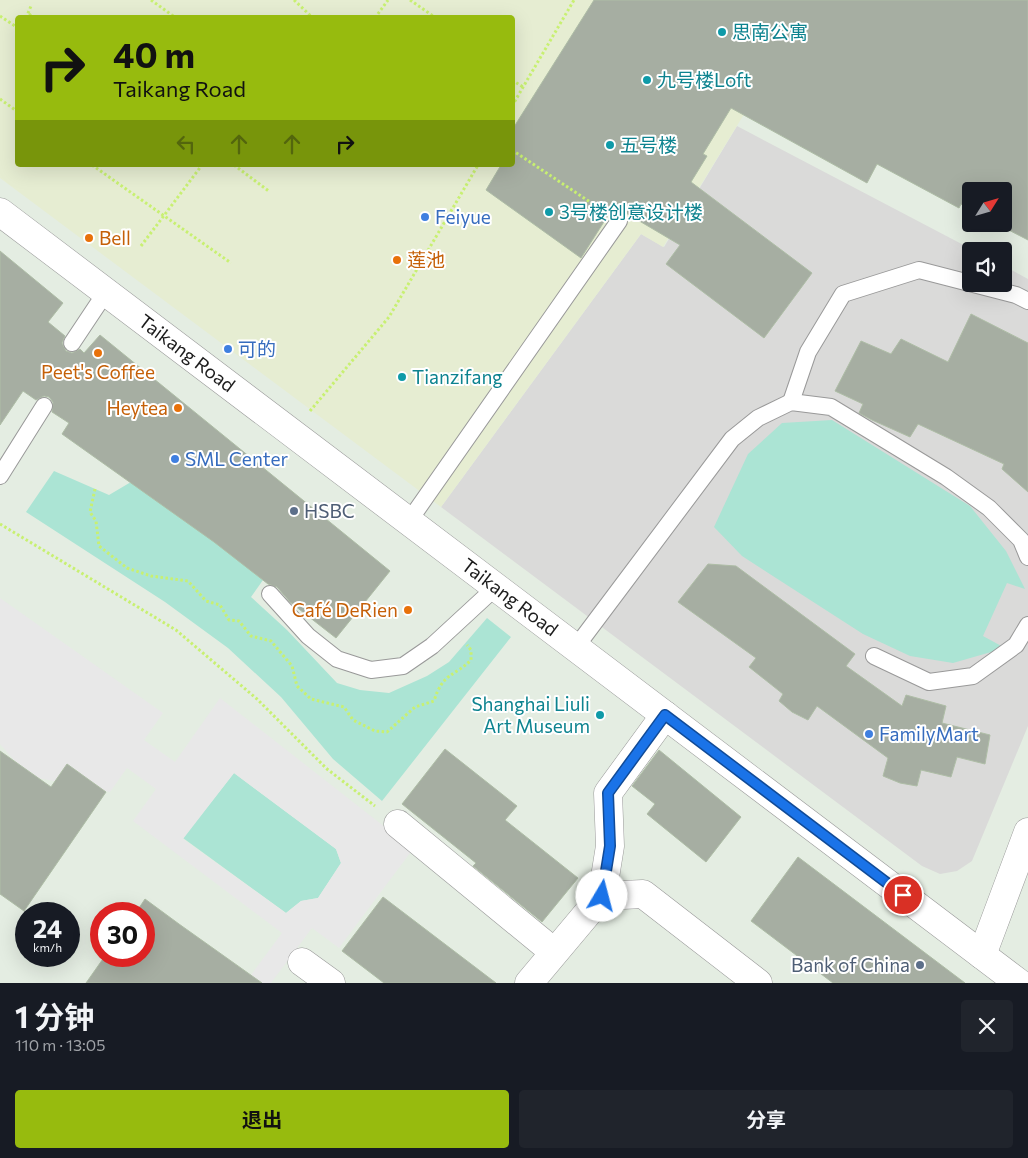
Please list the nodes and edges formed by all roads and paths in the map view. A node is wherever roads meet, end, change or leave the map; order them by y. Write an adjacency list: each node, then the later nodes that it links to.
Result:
1 (151, 0): 8 (path)
2 (294, 0): 9 (path)
3 (388, 0): 10 (path)
4 (410, 0): 11 (path)
5 (574, 0): 15 (path)
6 (31, 6): 7 (path)
7 (28, 15)
8 (172, 15)
9 (312, 15)
10 (377, 15)
11 (432, 15)
12 (0, 16): 13 (path)
13 (15, 28)
14 (515, 82): 15 (path)
15 (523, 87): 17 (path)
16 (0, 99): 18 (path)
17 (515, 101)
18 (15, 110)
19 (515, 152): 27 (path)
20 (95, 167): 26 (path)
21 (201, 167): 26 (path)
22 (237, 167): 24 (path)
23 (477, 167): 35 (path)
24 (270, 192)
25 (0, 212): 30 (street, Taikang Road)
26 (164, 217): 28 (path); 29 (path)
27 (619, 221): 37 (lane)
28 (141, 246)
29 (231, 263)
30 (106, 292): 32 (lane); 35 (street, Taikang Road)
31 (1028, 301): 33 (lane)
32 (72, 342)
33 (791, 402): 39 (lane); 43 (lane)
34 (44, 406): 36 (lane)
35 (292, 433): 37 (street, Taikang Road)
36 (0, 476)
37 (409, 521): 40 (street, Taikang Road)
38 (0, 524): 46 (path)
39 (1028, 556)
40 (496, 587): 41 (lane); 43 (street, Taikang Road)
41 (270, 594)
42 (1028, 625): 44 (lane)
43 (576, 648): 45 (street, Taikang Road)
44 (874, 656)
45 (665, 715): 48 (street); 50 (street, Taikang Road)
46 (398, 824): 49 (street)
47 (1028, 832): 50 (street)
48 (602, 896): 49 (street); 54 (street)
49 (554, 952): 53 (street)
50 (982, 955): 55 (street, Taikang Road)
51 (302, 962): 52 (street)
52 (331, 983)
53 (529, 983)
54 (758, 983)
55 (1019, 983)

